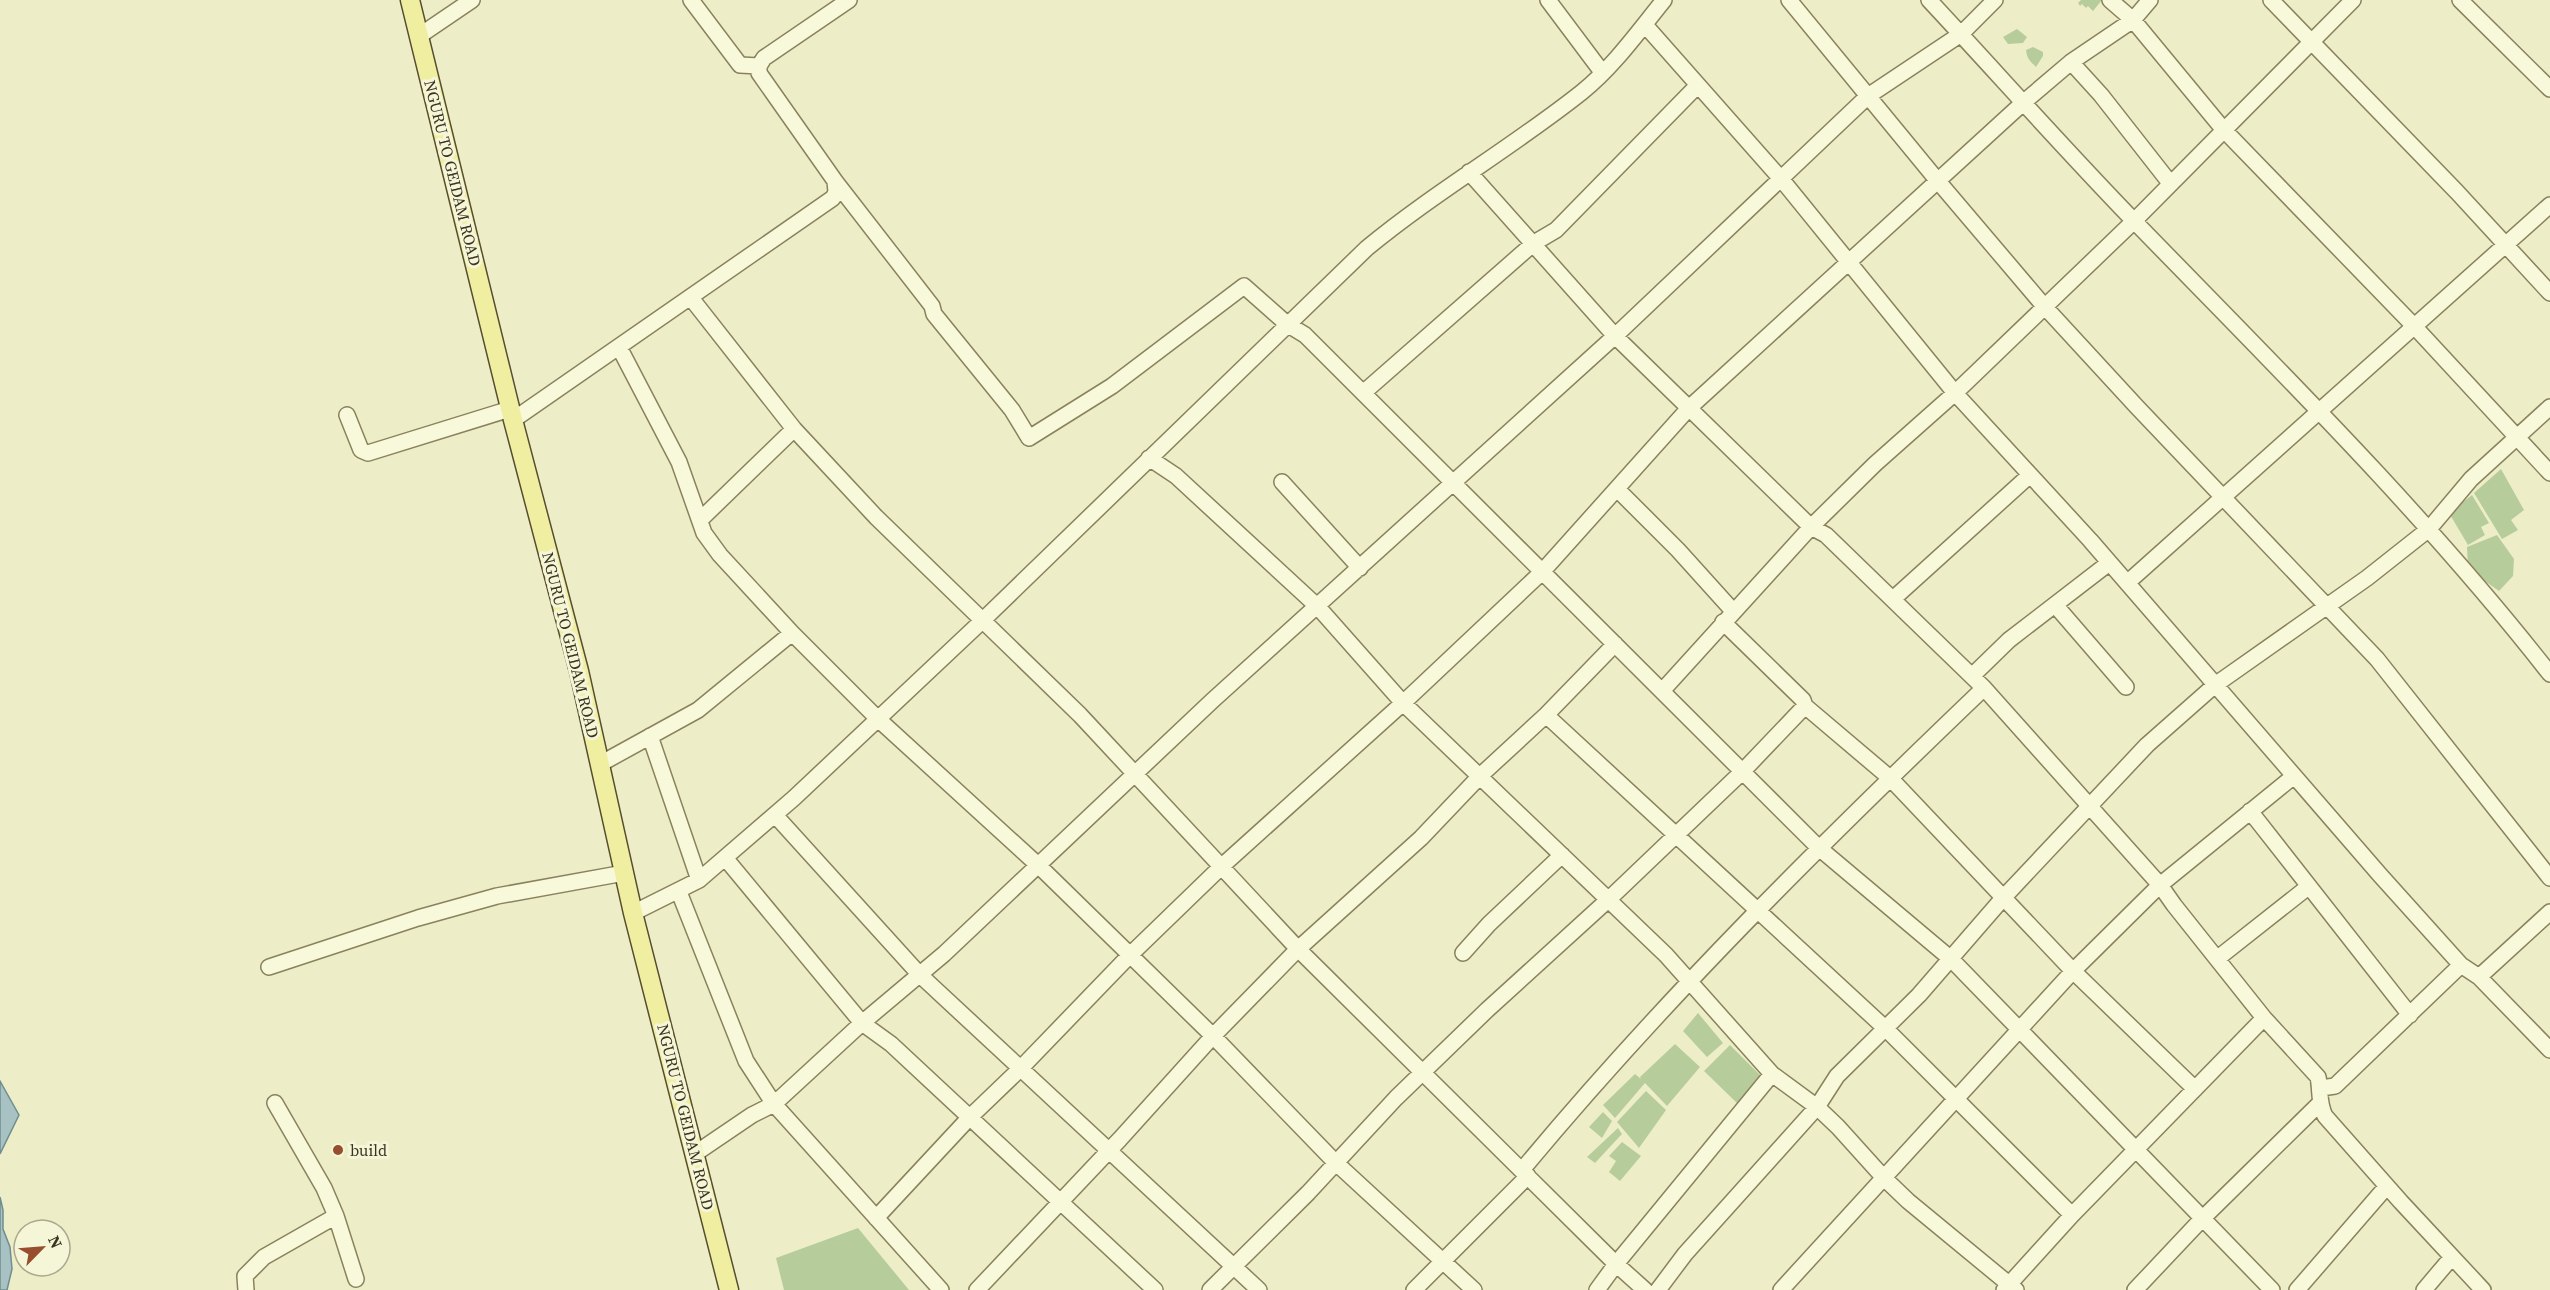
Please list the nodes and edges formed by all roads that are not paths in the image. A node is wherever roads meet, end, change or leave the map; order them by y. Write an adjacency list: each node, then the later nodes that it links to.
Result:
1 (410, 0): 18 (main road, NGURU TO GEIDAM ROAD)
2 (472, 0): 18 (street)
3 (691, 0): 21 (street)
4 (849, 0): 21 (street)
5 (1548, 0): 22 (street)
6 (1664, 0): 16 (street)
7 (1789, 0): 25 (street)
8 (1929, 0): 17 (street)
9 (1995, 0): 17 (street)
10 (2110, 0): 15 (street)
11 (2150, 0): 15 (street)
12 (2271, 0): 19 (street)
13 (2353, 0): 19 (street)
14 (2460, 0): 24 (street)
15 (2133, 21): 20 (street); 27 (street)
16 (1645, 25): 22 (street); 23 (street)
17 (1961, 34): 25 (street); 26 (street)
18 (419, 36): 51 (main road, NGURU TO GEIDAM ROAD)
19 (2311, 42): 27 (street); 36 (street)
20 (2071, 62): 26 (street); 32 (street)
21 (759, 66): 31 (street)
22 (1602, 72): 28 (street)
23 (1698, 85): 29 (street); 35 (street)
24 (2550, 89)
25 (1868, 96): 29 (street); 30 (street)
26 (2024, 102): 30 (street); 34 (street)
27 (2223, 129): 32 (street); 42 (street)
28 (1469, 172): 35 (street); 41 (street)
29 (1782, 180): 37 (street); 43 (street)
30 (1937, 180): 37 (street); 40 (street)
31 (835, 181): 39 (street); 41 (street)
32 (2170, 183): 34 (street)
33 (2550, 205): 36 (street)
34 (2134, 221): 40 (street); 49 (street)
35 (1534, 243): 43 (street); 45 (street)
36 (2506, 245): 38 (street); 42 (street)
37 (1850, 263): 46 (street); 48 (street)
38 (2550, 293)
39 (691, 298): 44 (street); 52 (street)
40 (2044, 306): 46 (street); 60 (street)
41 (1287, 324): 45 (street); 54 (street)
42 (2414, 326): 49 (street); 53 (street)
43 (1615, 336): 48 (street); 58 (street)
44 (619, 347): 51 (street); 61 (street)
45 (1362, 393): 58 (street)
46 (1955, 393): 56 (street); 62 (street)
47 (2550, 407): 53 (street)
48 (1689, 408): 59 (street); 62 (street)
49 (2320, 409): 60 (street); 63 (street)
50 (347, 415): 51 (street)
51 (512, 415): 87 (main road, NGURU TO GEIDAM ROAD)
52 (794, 429): 61 (street); 73 (street)
53 (2517, 437): 55 (street); 63 (street)
54 (1149, 458): 71 (street); 73 (street)
55 (2550, 473)
56 (2030, 475): 64 (street); 68 (street)
57 (1282, 482): 65 (street)
58 (1453, 483): 65 (street); 66 (street)
59 (1617, 489): 66 (street); 72 (street)
60 (2222, 496): 67 (street); 70 (street)
61 (700, 520): 74 (street)
62 (1811, 527): 68 (street); 72 (street)
63 (2429, 529): 70 (street); 76 (street)
64 (2109, 563): 67 (street); 69 (street)
65 (1360, 568): 71 (street)
66 (1542, 572): 75 (street); 82 (street)
67 (2127, 584): 78 (street)
68 (1893, 599): 77 (street)
69 (2056, 606): 77 (street); 79 (street)
70 (2328, 606): 78 (street); 103 (street)
71 (1318, 608): 82 (street); 89 (street)
72 (1728, 616): 81 (street); 83 (street)
73 (982, 621): 85 (street); 89 (street)
74 (792, 633): 85 (street); 86 (street)
75 (1616, 644): 81 (street); 84 (street)
76 (2550, 674)
77 (1972, 676): 80 (street)
78 (2215, 685): 91 (street); 93 (street)
79 (2126, 687)
80 (1984, 688): 92 (street); 93 (street)
81 (1662, 691): 88 (street)
82 (1403, 703): 90 (street); 101 (street)
83 (1804, 706): 88 (street); 92 (street)
84 (1546, 715): 90 (street); 96 (street)
85 (878, 719): 95 (street); 100 (street)
86 (650, 736): 87 (street); 104 (street)
87 (600, 764): 102 (main road, NGURU TO GEIDAM ROAD)
88 (1742, 771): 96 (street); 97 (street)
89 (1136, 773): 100 (street); 101 (street)
90 (1481, 775): 98 (street); 113 (street)
91 (2294, 776): 94 (street); 118 (street)
92 (1890, 778): 97 (street); 108 (street)
93 (2089, 805): 105 (street); 108 (street)
94 (2250, 811): 105 (street); 106 (street)
95 (775, 816): 99 (street); 121 (street)
96 (1676, 834): 109 (street); 110 (street)
97 (1819, 848): 110 (street); 117 (street)
98 (1562, 855): 109 (street); 114 (street)
99 (726, 859): 104 (street); 126 (street)
100 (1039, 866): 115 (street); 121 (street)
101 (1222, 866): 113 (street); 115 (street)
102 (624, 873): 112 (main road, NGURU TO GEIDAM ROAD); 119 (street)
103 (2550, 878)
104 (699, 880): 107 (street)
105 (2160, 885): 116 (street); 120 (street)
106 (2308, 887): 116 (street); 124 (street)
107 (679, 892): 112 (street); 138 (street)
108 (2004, 897): 117 (street); 120 (street)
109 (1609, 899): 123 (street); 132 (street)
110 (1758, 910): 123 (street); 127 (street)
111 (2550, 912): 122 (street)
112 (633, 913): 144 (main road, NGURU TO GEIDAM ROAD)
113 (1298, 949): 129 (street); 132 (street)
114 (1463, 953)
115 (1130, 955): 129 (street); 131 (street)
116 (2218, 958): 125 (street)
117 (1951, 959): 127 (street); 128 (street)
118 (2461, 965): 122 (street); 124 (street)
119 (269, 967)
120 (2073, 971): 128 (street); 135 (street)
121 (920, 975): 126 (street); 131 (street)
122 (2479, 977): 130 (street)
123 (1689, 981): 133 (street); 146 (street)
124 (2410, 1015): 134 (street)
125 (2264, 1018): 134 (street); 135 (street)
126 (862, 1023): 138 (street); 141 (street)
127 (1886, 1029): 136 (street); 140 (street)
128 (2020, 1030): 136 (street); 142 (street)
129 (1213, 1036): 143 (street); 145 (street)
130 (2550, 1050)
131 (1020, 1069): 141 (street); 143 (street)
132 (1424, 1072): 145 (street); 146 (street)
133 (1772, 1074): 140 (street); 156 (street)
134 (2320, 1088): 139 (street)
135 (2195, 1089): 142 (street)
136 (1956, 1098): 147 (street); 150 (street)
137 (275, 1103): 151 (street)
138 (774, 1104): 144 (street); 152 (street)
139 (2319, 1104): 148 (street); 153 (street)
140 (1816, 1107): 147 (street); 171 (street)
141 (970, 1117): 149 (street); 152 (street)
142 (2135, 1149): 150 (street); 153 (street)
143 (1108, 1151): 149 (street); 157 (street)
144 (696, 1153): 161 (main road, NGURU TO GEIDAM ROAD)
145 (1335, 1162): 155 (street); 157 (street)
146 (1525, 1173): 155 (street); 156 (street)
147 (1884, 1178): 159 (street); 172 (street)
148 (2387, 1186): 154 (street); 175 (street)
149 (1059, 1203): 163 (street); 164 (street)
150 (2072, 1215): 159 (street)
151 (336, 1216): 158 (street); 160 (street)
152 (876, 1218): 162 (street)
153 (2201, 1220): 173 (street); 174 (street)
154 (2452, 1257): 176 (street); 177 (street)
155 (1442, 1261): 167 (street); 168 (street)
156 (1616, 1264): 169 (street); 170 (street)
157 (1233, 1266): 165 (street); 166 (street)
158 (356, 1279)
159 (2010, 1288)
160 (246, 1290)
161 (729, 1290)
162 (941, 1290)
163 (977, 1290)
164 (1155, 1290)
165 (1210, 1290)
166 (1259, 1290)
167 (1414, 1290)
168 (1474, 1290)
169 (1597, 1290)
170 (1645, 1290)
171 (1658, 1290)
172 (1781, 1290)
173 (2135, 1290)
174 (2272, 1290)
175 (2297, 1290)
176 (2424, 1290)
177 (2483, 1290)

